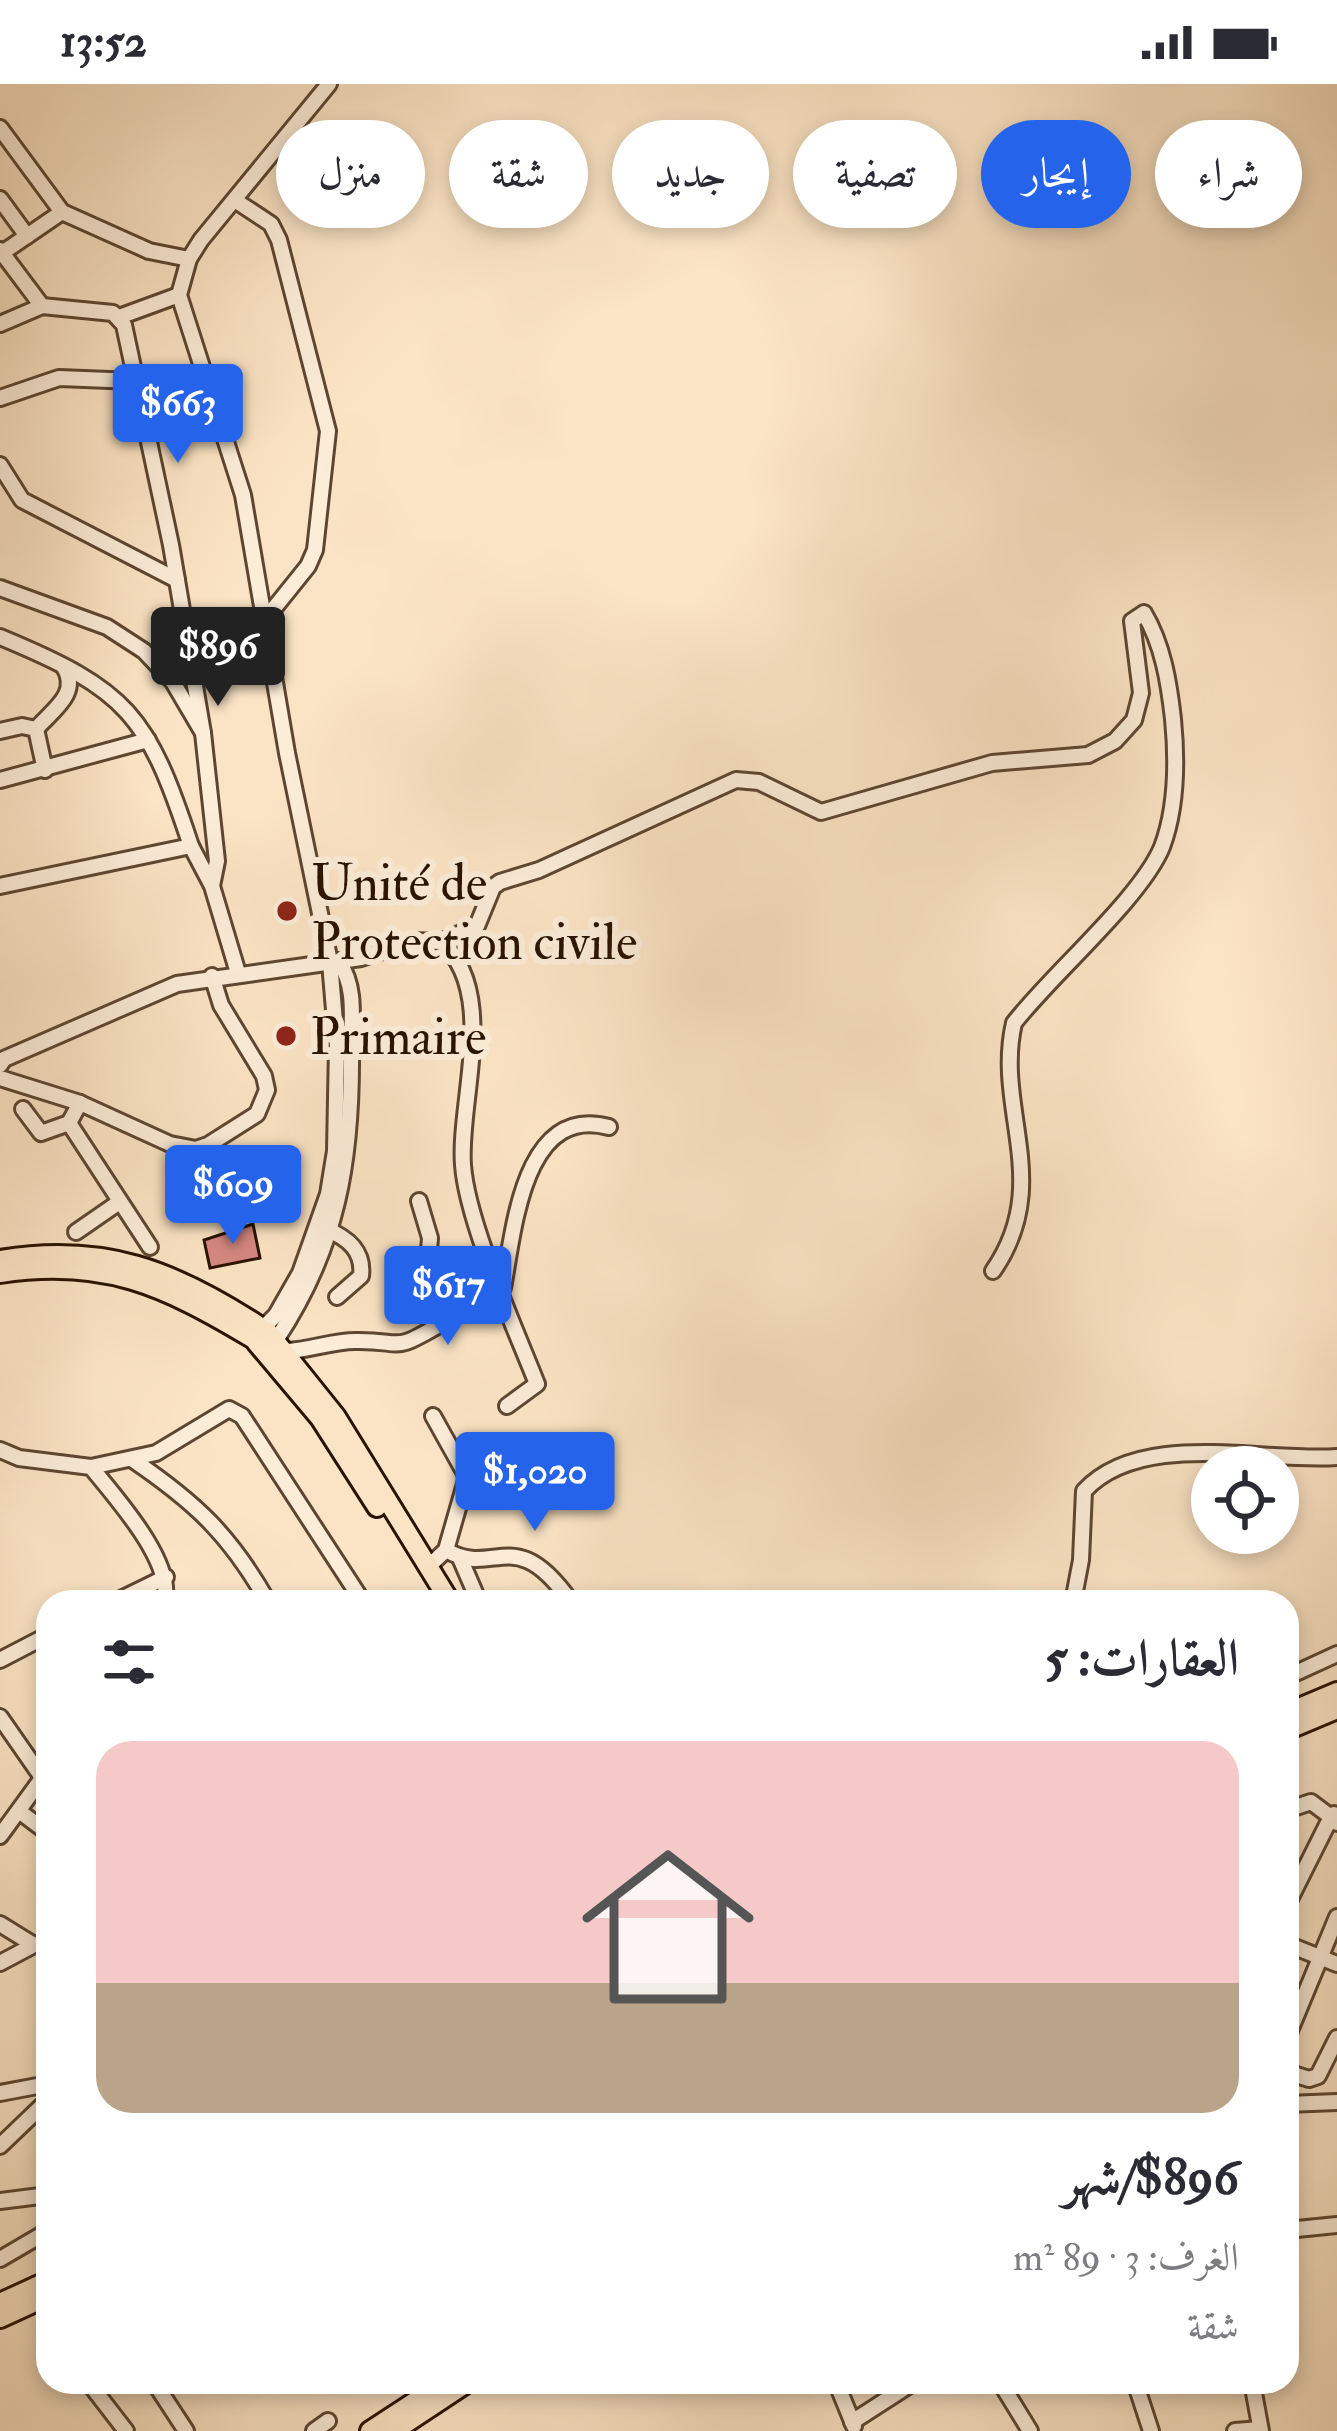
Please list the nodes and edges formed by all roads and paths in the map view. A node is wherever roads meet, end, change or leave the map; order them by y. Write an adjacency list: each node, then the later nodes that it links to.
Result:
1 (329, 84): 4 (street)
2 (0, 128): 5 (street)
3 (0, 199): 6 (street)
4 (236, 201): 8 (street); 18 (street)
5 (62, 212): 6 (street); 8 (street)
6 (27, 236): 7 (street)
7 (1, 252): 10 (street)
8 (189, 259): 9 (street)
9 (179, 295): 11 (street); 18 (street)
10 (42, 306): 11 (street); 12 (street)
11 (119, 317): 13 (street)
12 (0, 324)
13 (135, 381): 14 (street); 16 (street)
14 (0, 398)
15 (0, 465): 16 (street)
16 (177, 580): 23 (street)
17 (0, 588): 23 (street)
18 (267, 617): 32 (street)
19 (0, 637): 20 (street)
20 (62, 662): 21 (street); 24 (street)
21 (36, 729): 22 (street); 25 (street)
22 (0, 731)
23 (203, 733): 29 (street)
24 (148, 740): 25 (street); 27 (street)
25 (45, 770): 26 (street)
26 (0, 780)
27 (191, 846): 28 (street); 29 (street)
28 (0, 886)
29 (212, 886): 33 (street)
30 (441, 942): 31 (street); 49 (street); 51 (street)
31 (361, 958): 32 (street); 35 (street)
32 (335, 962): 33 (street); 35 (street); 44 (street)
33 (238, 973): 34 (street)
34 (212, 976): 36 (street); 38 (street)
35 (351, 983): 46 (street)
36 (0, 1065)
37 (0, 1078): 38 (street)
38 (80, 1103): 40 (street)
39 (23, 1109): 40 (street)
40 (69, 1123): 43 (street)
41 (609, 1127): 51 (street)
42 (419, 1202): 53 (street)
43 (118, 1203): 45 (street); 47 (street)
44 (317, 1225): 46 (street); 53 (street)
45 (76, 1232)
46 (332, 1232): 52 (street); 53 (street)
47 (151, 1247)
48 (0, 1260): 53 (main road)
49 (993, 1271)
50 (0, 1274): 53 (main road)
51 (502, 1293): 54 (street)
52 (337, 1298)
53 (266, 1336): 61 (main road); 67 (main road)
54 (507, 1406)
55 (434, 1416): 60 (street)
56 (0, 1450): 59 (street)
57 (1337, 1457): 71 (street)
58 (133, 1460): 59 (street); 65 (street); 66 (street)
59 (91, 1467): 62 (street)
60 (453, 1554): 61 (street); 69 (street); 70 (street)
61 (428, 1567): 68 (main road)
62 (166, 1577): 63 (street); 64 (street)
63 (139, 1590)
64 (165, 1590)
65 (260, 1590)
66 (355, 1590)
67 (428, 1590)
68 (442, 1590)
69 (472, 1590)
70 (561, 1590)
71 (1075, 1590)
72 (36, 1641): 74 (street)
73 (1337, 1654): 75 (street)
74 (0, 1660)
75 (1299, 1671)
76 (1337, 1692): 77 (main road)
77 (1299, 1708)
78 (1337, 1709): 80 (main road)
79 (0, 1717): 81 (street)
80 (1299, 1725)
81 (36, 1766)
82 (36, 1791): 84 (street)
83 (1299, 1806): 85 (street)
84 (19, 1811): 86 (street); 87 (street)
85 (1335, 1817): 88 (street)
86 (36, 1823)
87 (0, 1837)
88 (1299, 1883)
89 (1337, 1917): 94 (street)
90 (0, 1924): 91 (street)
91 (36, 1941)
92 (36, 1945): 95 (street)
93 (1299, 1949): 94 (street)
94 (1320, 1957): 96 (street); 97 (street)
95 (0, 1963)
96 (1337, 1964)
97 (1299, 2009)
98 (1337, 2038): 99 (street)
99 (1299, 2076)
100 (36, 2086): 101 (street)
101 (0, 2093)
102 (1337, 2102): 103 (street)
103 (1299, 2104)
104 (36, 2112): 105 (street)
105 (0, 2146)
106 (36, 2196): 107 (street)
107 (0, 2200)
108 (1337, 2225): 109 (street)
109 (1299, 2229)
110 (36, 2237): 111 (street)
111 (0, 2259)
112 (36, 2286): 114 (main road)
113 (36, 2302): 115 (main road)
114 (0, 2303)
115 (0, 2318)
116 (97, 2394): 128 (street)
117 (162, 2394): 129 (street)
118 (439, 2394): 131 (main road)
119 (445, 2394): 132 (main road)
120 (841, 2394): 126 (street)
121 (898, 2394): 126 (street)
122 (1007, 2394): 133 (street)
123 (1140, 2394): 134 (street)
124 (1254, 2394): 127 (street)
125 (328, 2421): 130 (street)
126 (854, 2427)
127 (1261, 2430): 135 (street)
128 (126, 2431)
129 (186, 2431)
130 (314, 2431)
131 (370, 2431)
132 (394, 2431)
133 (1030, 2431)
134 (1151, 2431)
135 (1235, 2431)

